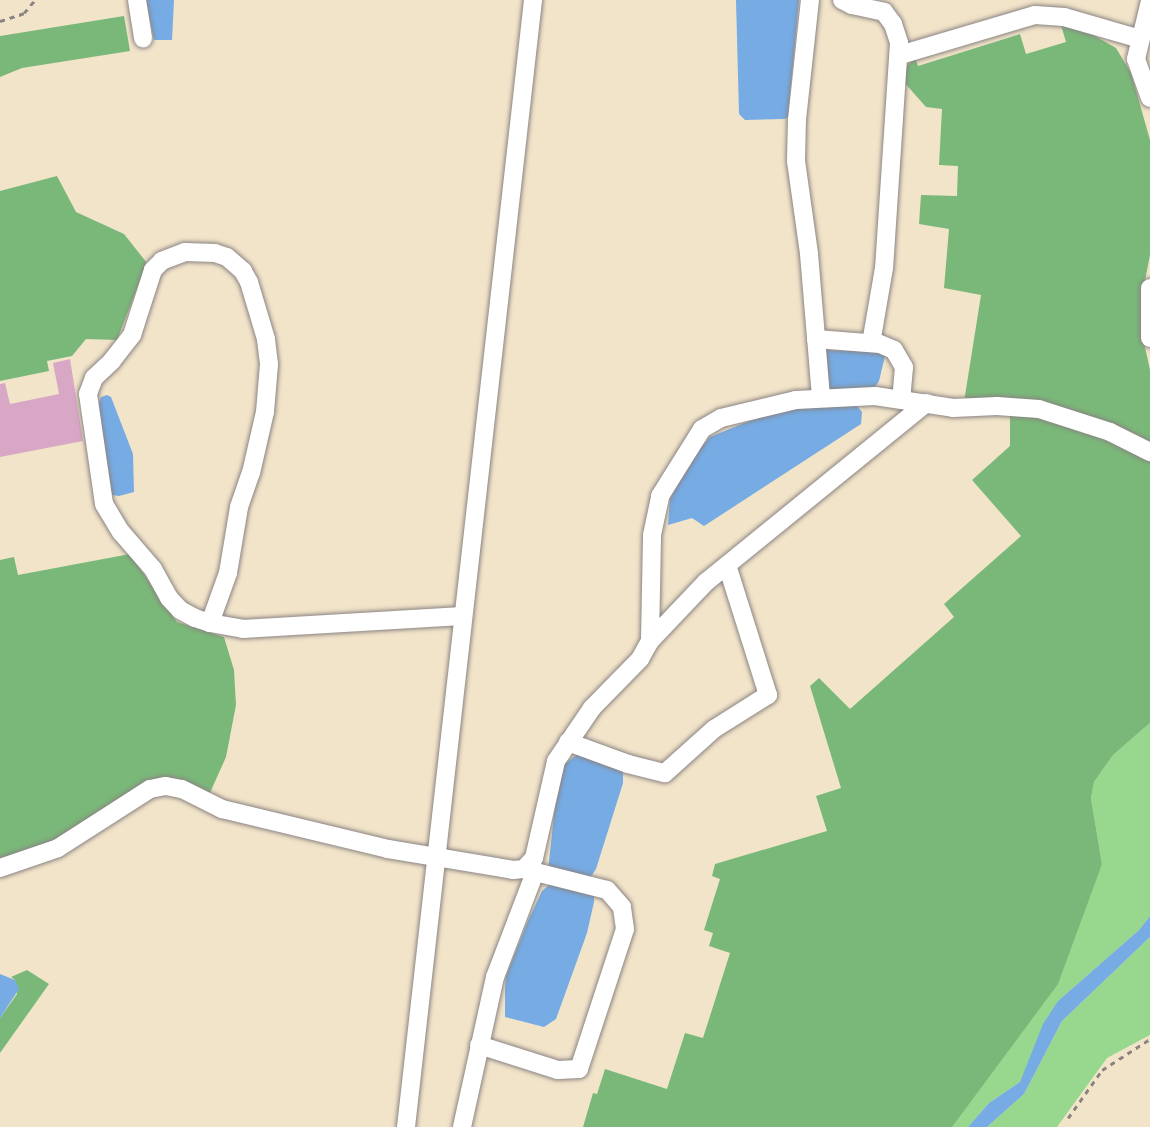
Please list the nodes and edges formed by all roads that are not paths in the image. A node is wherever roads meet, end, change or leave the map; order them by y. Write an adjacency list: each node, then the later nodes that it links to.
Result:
1 (137, 0): 7 (street)
2 (533, 0): 20 (street)
3 (810, 0): 13 (street)
4 (842, 0): 9 (street)
5 (1150, 1): 8 (street)
6 (1056, 8): 8 (street); 9 (street)
7 (144, 39)
8 (1140, 39): 10 (street)
9 (900, 55): 14 (street)
10 (1150, 97)
11 (1150, 288): 12 (street)
12 (1150, 338)
13 (816, 339): 14 (street); 15 (street)
14 (871, 343): 16 (street)
15 (821, 397): 16 (street); 22 (street)
16 (901, 399): 17 (street)
17 (926, 403): 18 (street); 19 (street)
18 (1150, 452)
19 (727, 565): 22 (street); 23 (street)
20 (462, 616): 21 (street); 24 (street)
21 (210, 623): 21 (street)
22 (650, 641): 23 (street)
23 (568, 742): 26 (street)
24 (437, 858): 25 (street); 26 (street); 28 (street)
25 (0, 868)
26 (529, 870): 27 (street); 27 (street)
27 (479, 1045): 29 (street)
28 (407, 1127)
29 (462, 1127)

